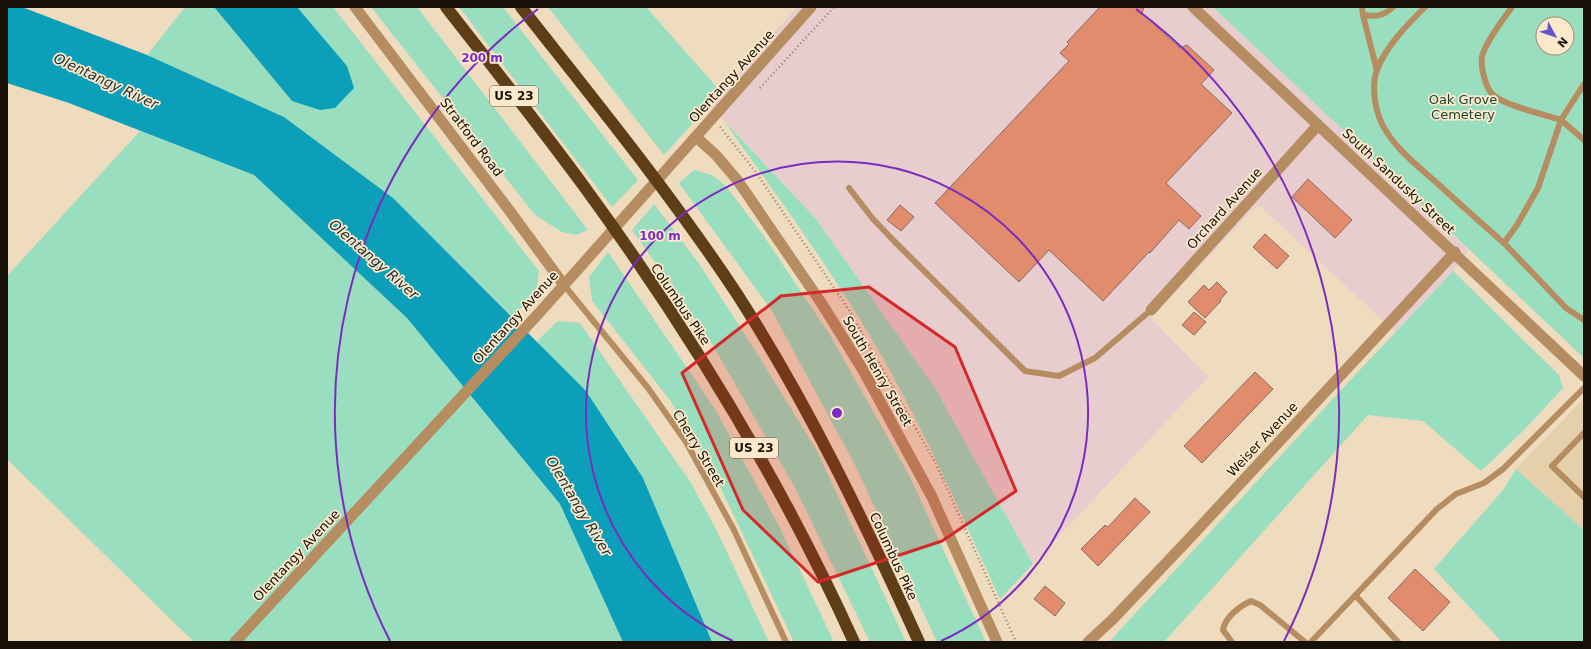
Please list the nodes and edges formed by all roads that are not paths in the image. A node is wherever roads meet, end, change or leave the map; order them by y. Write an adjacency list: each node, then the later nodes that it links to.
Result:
1 (355, 7): 20 (street, Stratford Road)
2 (446, 7): 30 (highway, Columbus Pike / US 23)
3 (521, 7): 31 (highway, Columbus Pike)
4 (811, 7): 15 (street, Olentangy Avenue)
5 (1193, 7): 14 (street, South Sandusky Street)
6 (1362, 7): 10 (lane)
7 (1393, 7): 10 (lane)
8 (1425, 7): 11 (lane)
9 (1512, 7): 13 (lane)
10 (1363, 15): 11 (lane)
11 (1377, 70): 18 (lane)
12 (1584, 84): 13 (lane)
13 (1560, 120): 16 (lane); 18 (lane)
14 (1318, 125): 19 (street, South Sandusky Street); 21 (street, Orchard Avenue)
15 (696, 137): 20 (street, Olentangy Avenue); 32 (street, South Henry Street)
16 (1584, 140)
17 (849, 188): 21 (lane)
18 (1504, 243): 22 (lane)
19 (1454, 252): 23 (street, South Sandusky Street); 33 (street, Weiser Avenue)
20 (564, 285): 28 (street, Olentangy Avenue); 29 (lane, Cherry Street)
21 (1151, 310)
22 (1584, 320)
23 (1584, 376)
24 (1584, 388): 27 (lane)
25 (1584, 433): 26 (lane)
26 (1584, 497)
27 (1356, 596): 36 (lane); 37 (lane)
28 (235, 642)
29 (786, 642)
30 (854, 642)
31 (919, 642)
32 (997, 642)
33 (1088, 642)
34 (1232, 642): 35 (lane)
35 (1305, 642)
36 (1311, 642)
37 (1398, 642)

